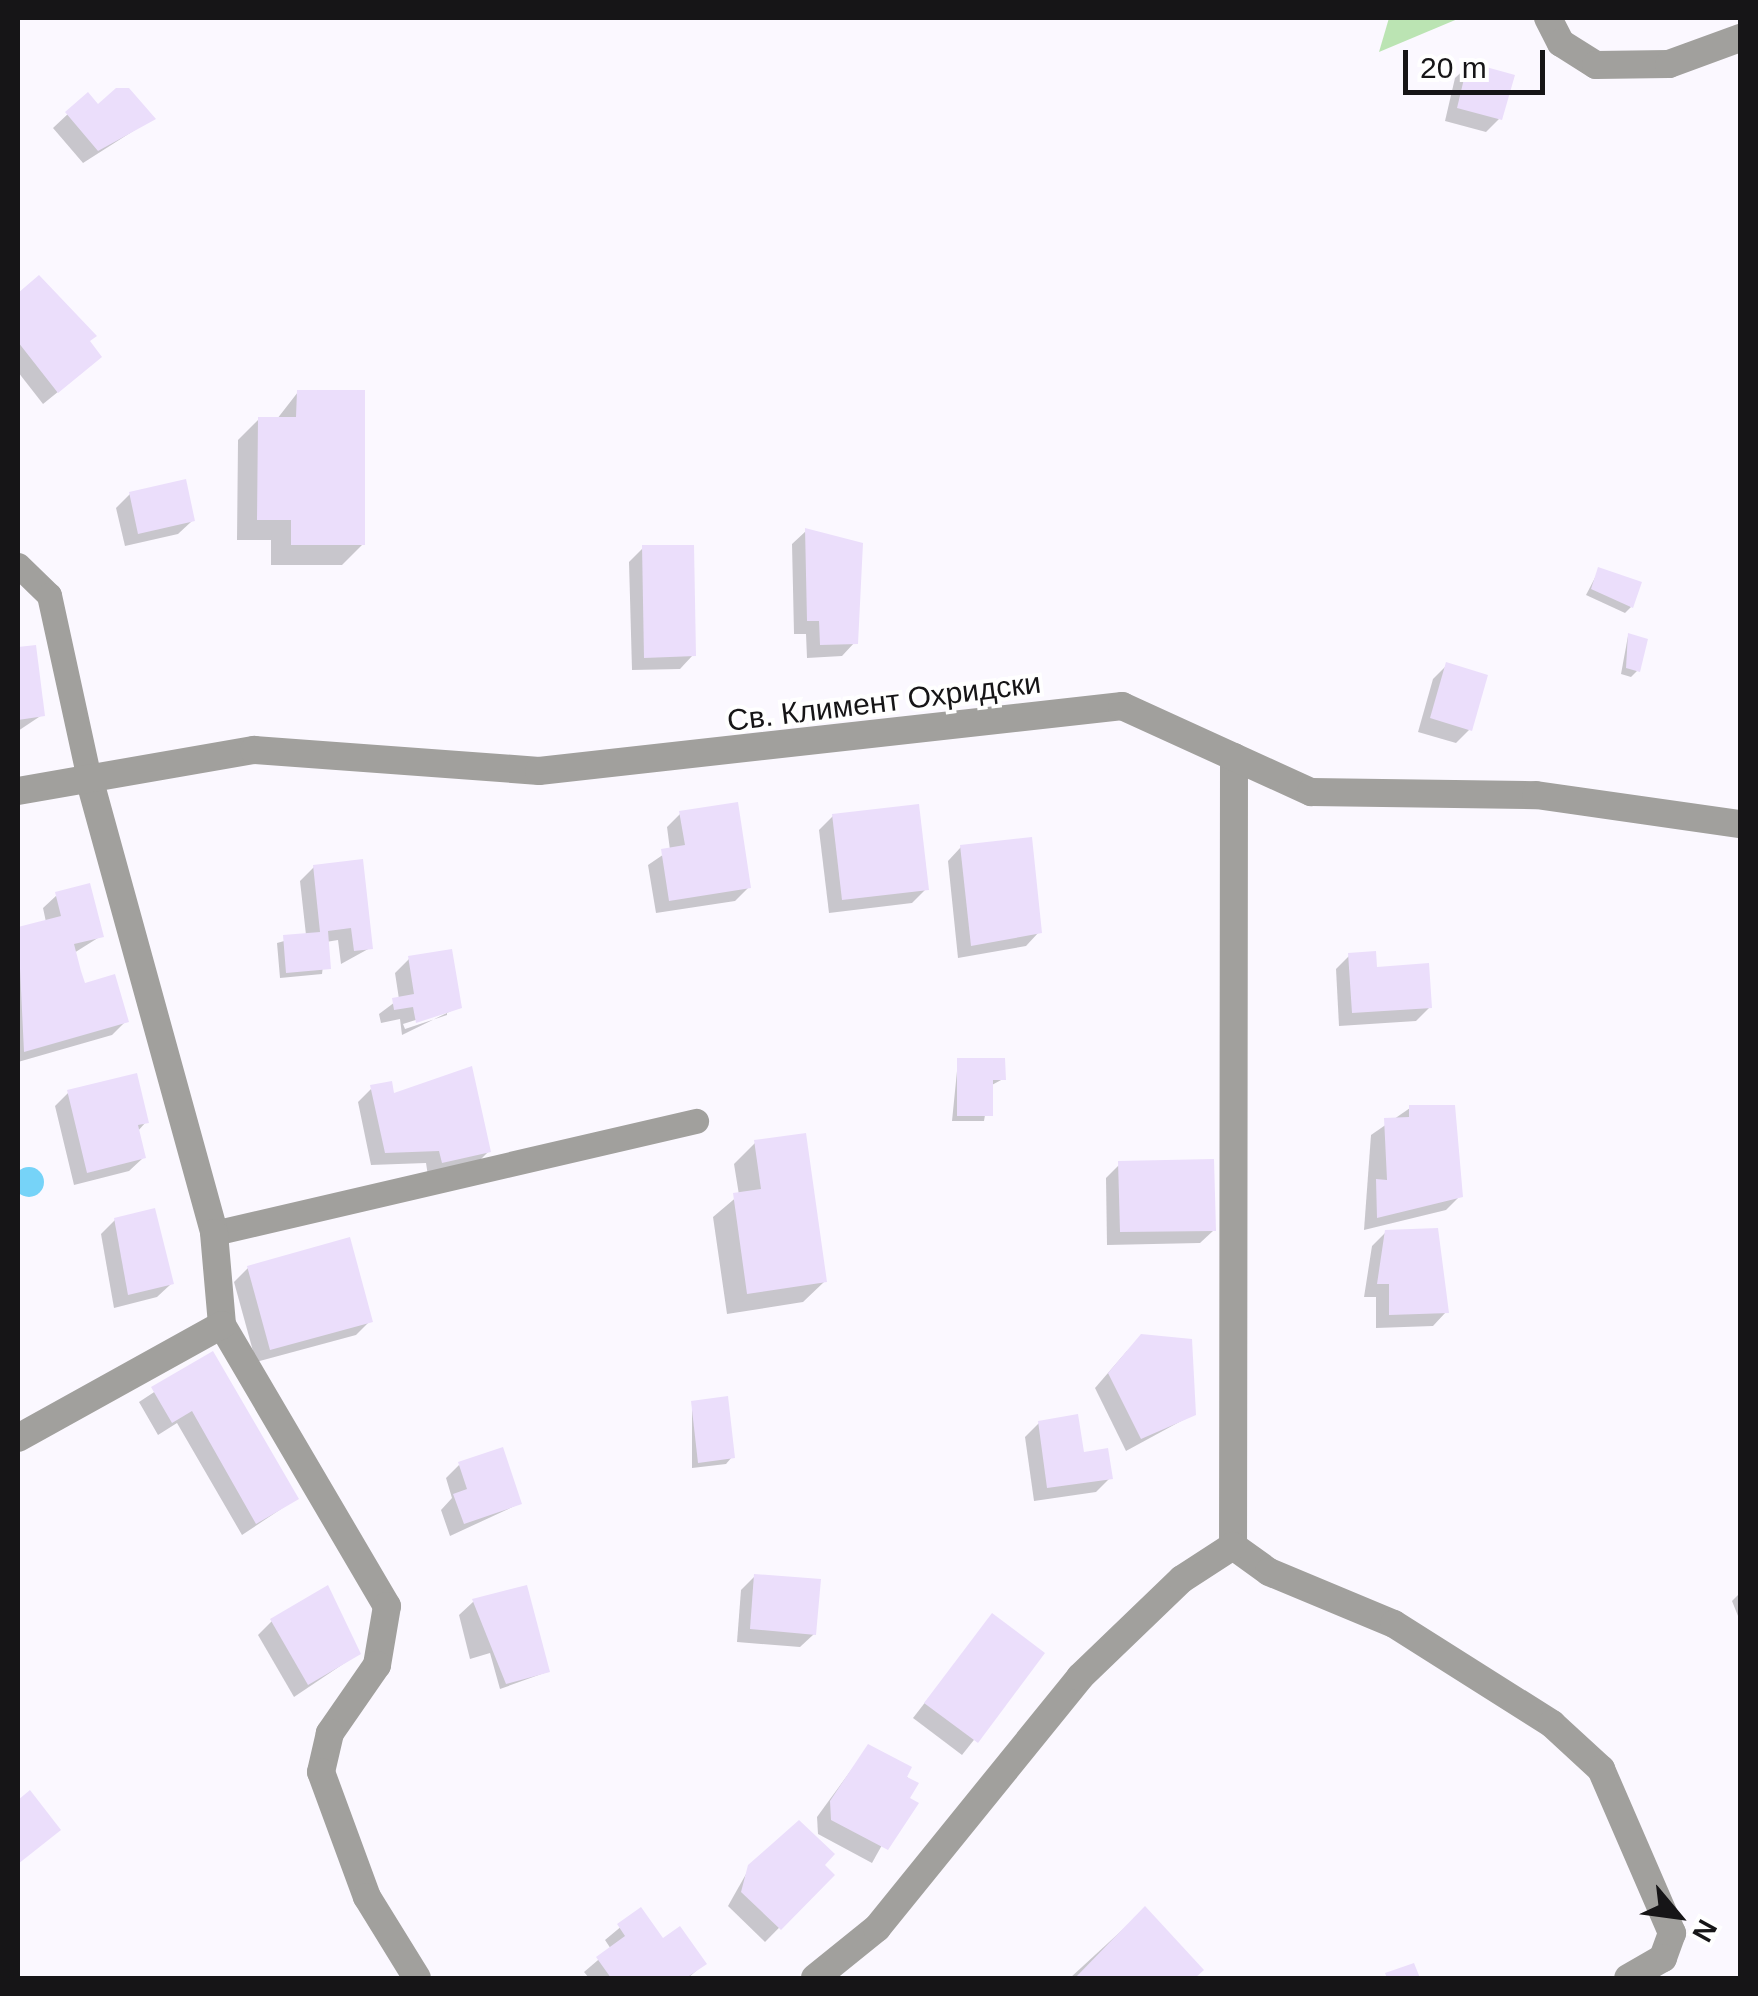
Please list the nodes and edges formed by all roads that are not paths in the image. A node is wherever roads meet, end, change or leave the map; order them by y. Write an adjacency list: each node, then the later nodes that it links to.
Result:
1 (1548, 18): 2 (street)
2 (1740, 38)
3 (18, 565): 5 (lane)
4 (1234, 757): 5 (street, Св. Климент Охридски); 7 (street, Св. Климент Охридски); 12 (street)
5 (89, 778): 6 (street, Св. Климент Охридски); 9 (street)
6 (18, 791)
7 (1740, 824)
8 (696, 1121): 9 (lane)
9 (214, 1233): 10 (street)
10 (222, 1325): 11 (street); 13 (street)
11 (18, 1438)
12 (1233, 1546): 14 (street); 15 (street)
13 (417, 1978)
14 (815, 1978)
15 (1628, 1978)

